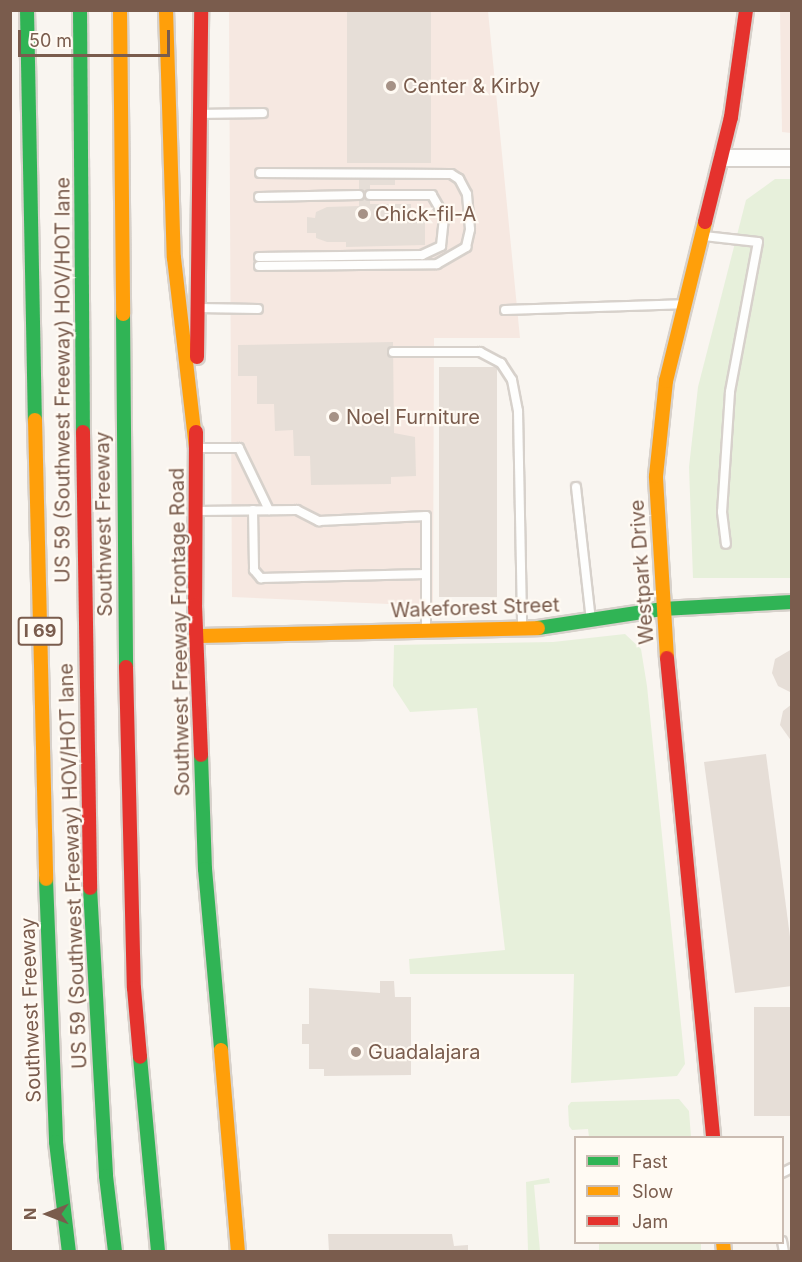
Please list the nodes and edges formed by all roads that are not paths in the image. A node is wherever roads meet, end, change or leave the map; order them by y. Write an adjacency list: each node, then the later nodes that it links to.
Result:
1 (27, 10): 35 (main road, Southwest Freeway / I 69)
2 (80, 10): 36 (main road, US 59 (Southwest Freeway) HOV/HOT lane)
3 (120, 10): 37 (main road, Southwest Freeway)
4 (166, 10): 21 (main road)
5 (201, 10): 8 (main road, Southwest Freeway Frontage Road)
6 (746, 10): 9 (main road, Westpark Drive)
7 (263, 113): 8 (lane)
8 (200, 114): 17 (main road, Southwest Freeway Frontage Road)
9 (722, 158): 10 (street); 15 (main road, Westpark Drive)
10 (792, 158)
11 (260, 173): 13 (lane)
12 (359, 195): 14 (lane)
13 (370, 195)
14 (259, 197)
15 (701, 236): 16 (main road, Westpark Drive); 26 (lane)
16 (682, 304): 19 (lane); 29 (main road, Westpark Drive)
17 (197, 308): 18 (lane); 21 (main road, Southwest Freeway Frontage Road)
18 (258, 309)
19 (505, 310)
20 (393, 352): 31 (lane)
21 (196, 448): 24 (lane); 25 (main road, Southwest Freeway Frontage Road)
22 (576, 488): 30 (lane)
23 (253, 510): 24 (lane); 25 (lane); 27 (lane)
24 (269, 510): 27 (lane)
25 (195, 511): 33 (main road, Southwest Freeway Frontage Road)
26 (726, 544)
27 (426, 574): 32 (lane)
28 (792, 602): 29 (main road, Wakeforest Street)
29 (662, 609): 30 (main road, Wakeforest Street); 34 (main road, Westpark Drive)
30 (591, 620): 31 (main road, Wakeforest Street)
31 (522, 628): 32 (main road, Wakeforest Street)
32 (426, 630): 33 (main road, Wakeforest Street)
33 (196, 636): 38 (main road, Southwest Freeway Frontage Road)
34 (713, 1136)
35 (69, 1251)
36 (115, 1251)
37 (158, 1251)
38 (238, 1251)

